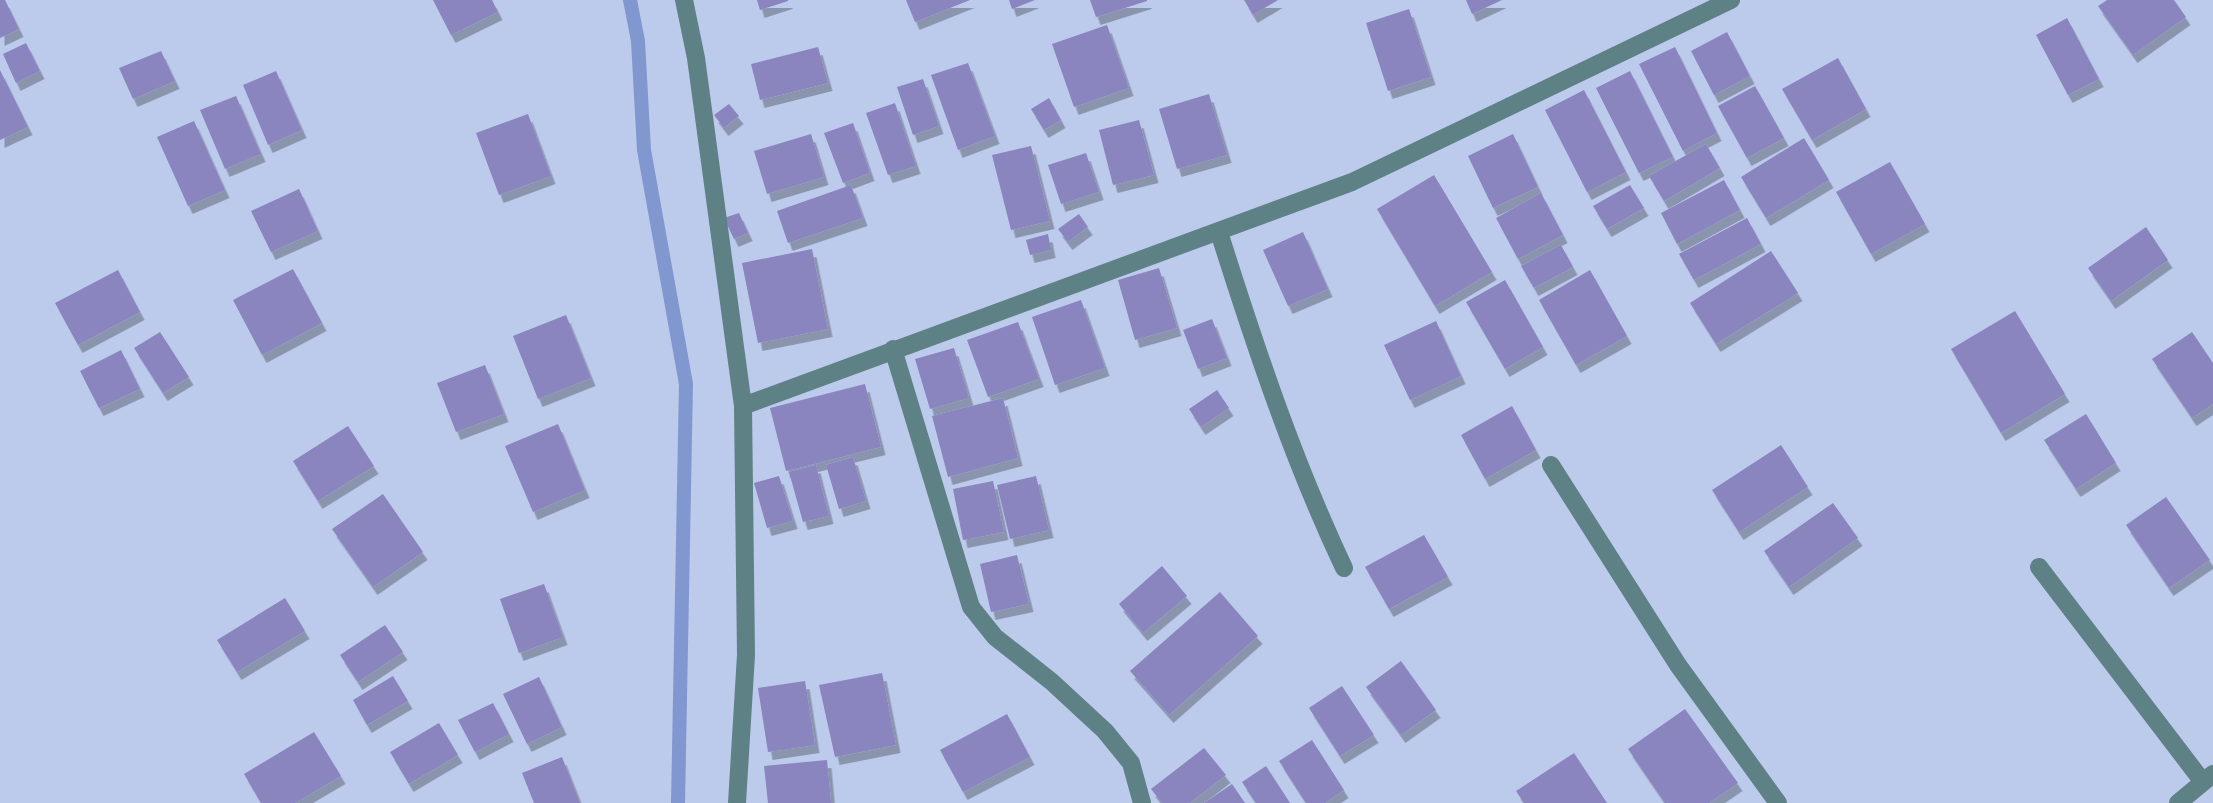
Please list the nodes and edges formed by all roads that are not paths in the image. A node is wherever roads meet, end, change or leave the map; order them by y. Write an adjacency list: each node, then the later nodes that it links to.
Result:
1 (684, 0): 5 (street)
2 (1731, 0): 3 (street)
3 (1219, 232): 4 (street); 8 (street)
4 (893, 349): 5 (street); 11 (street)
5 (743, 406): 10 (street)
6 (1551, 465): 12 (street)
7 (2039, 566): 9 (street)
8 (1344, 568)
9 (2208, 778): 13 (street)
10 (737, 803)
11 (1142, 803)
12 (1778, 803)
13 (2178, 803)

